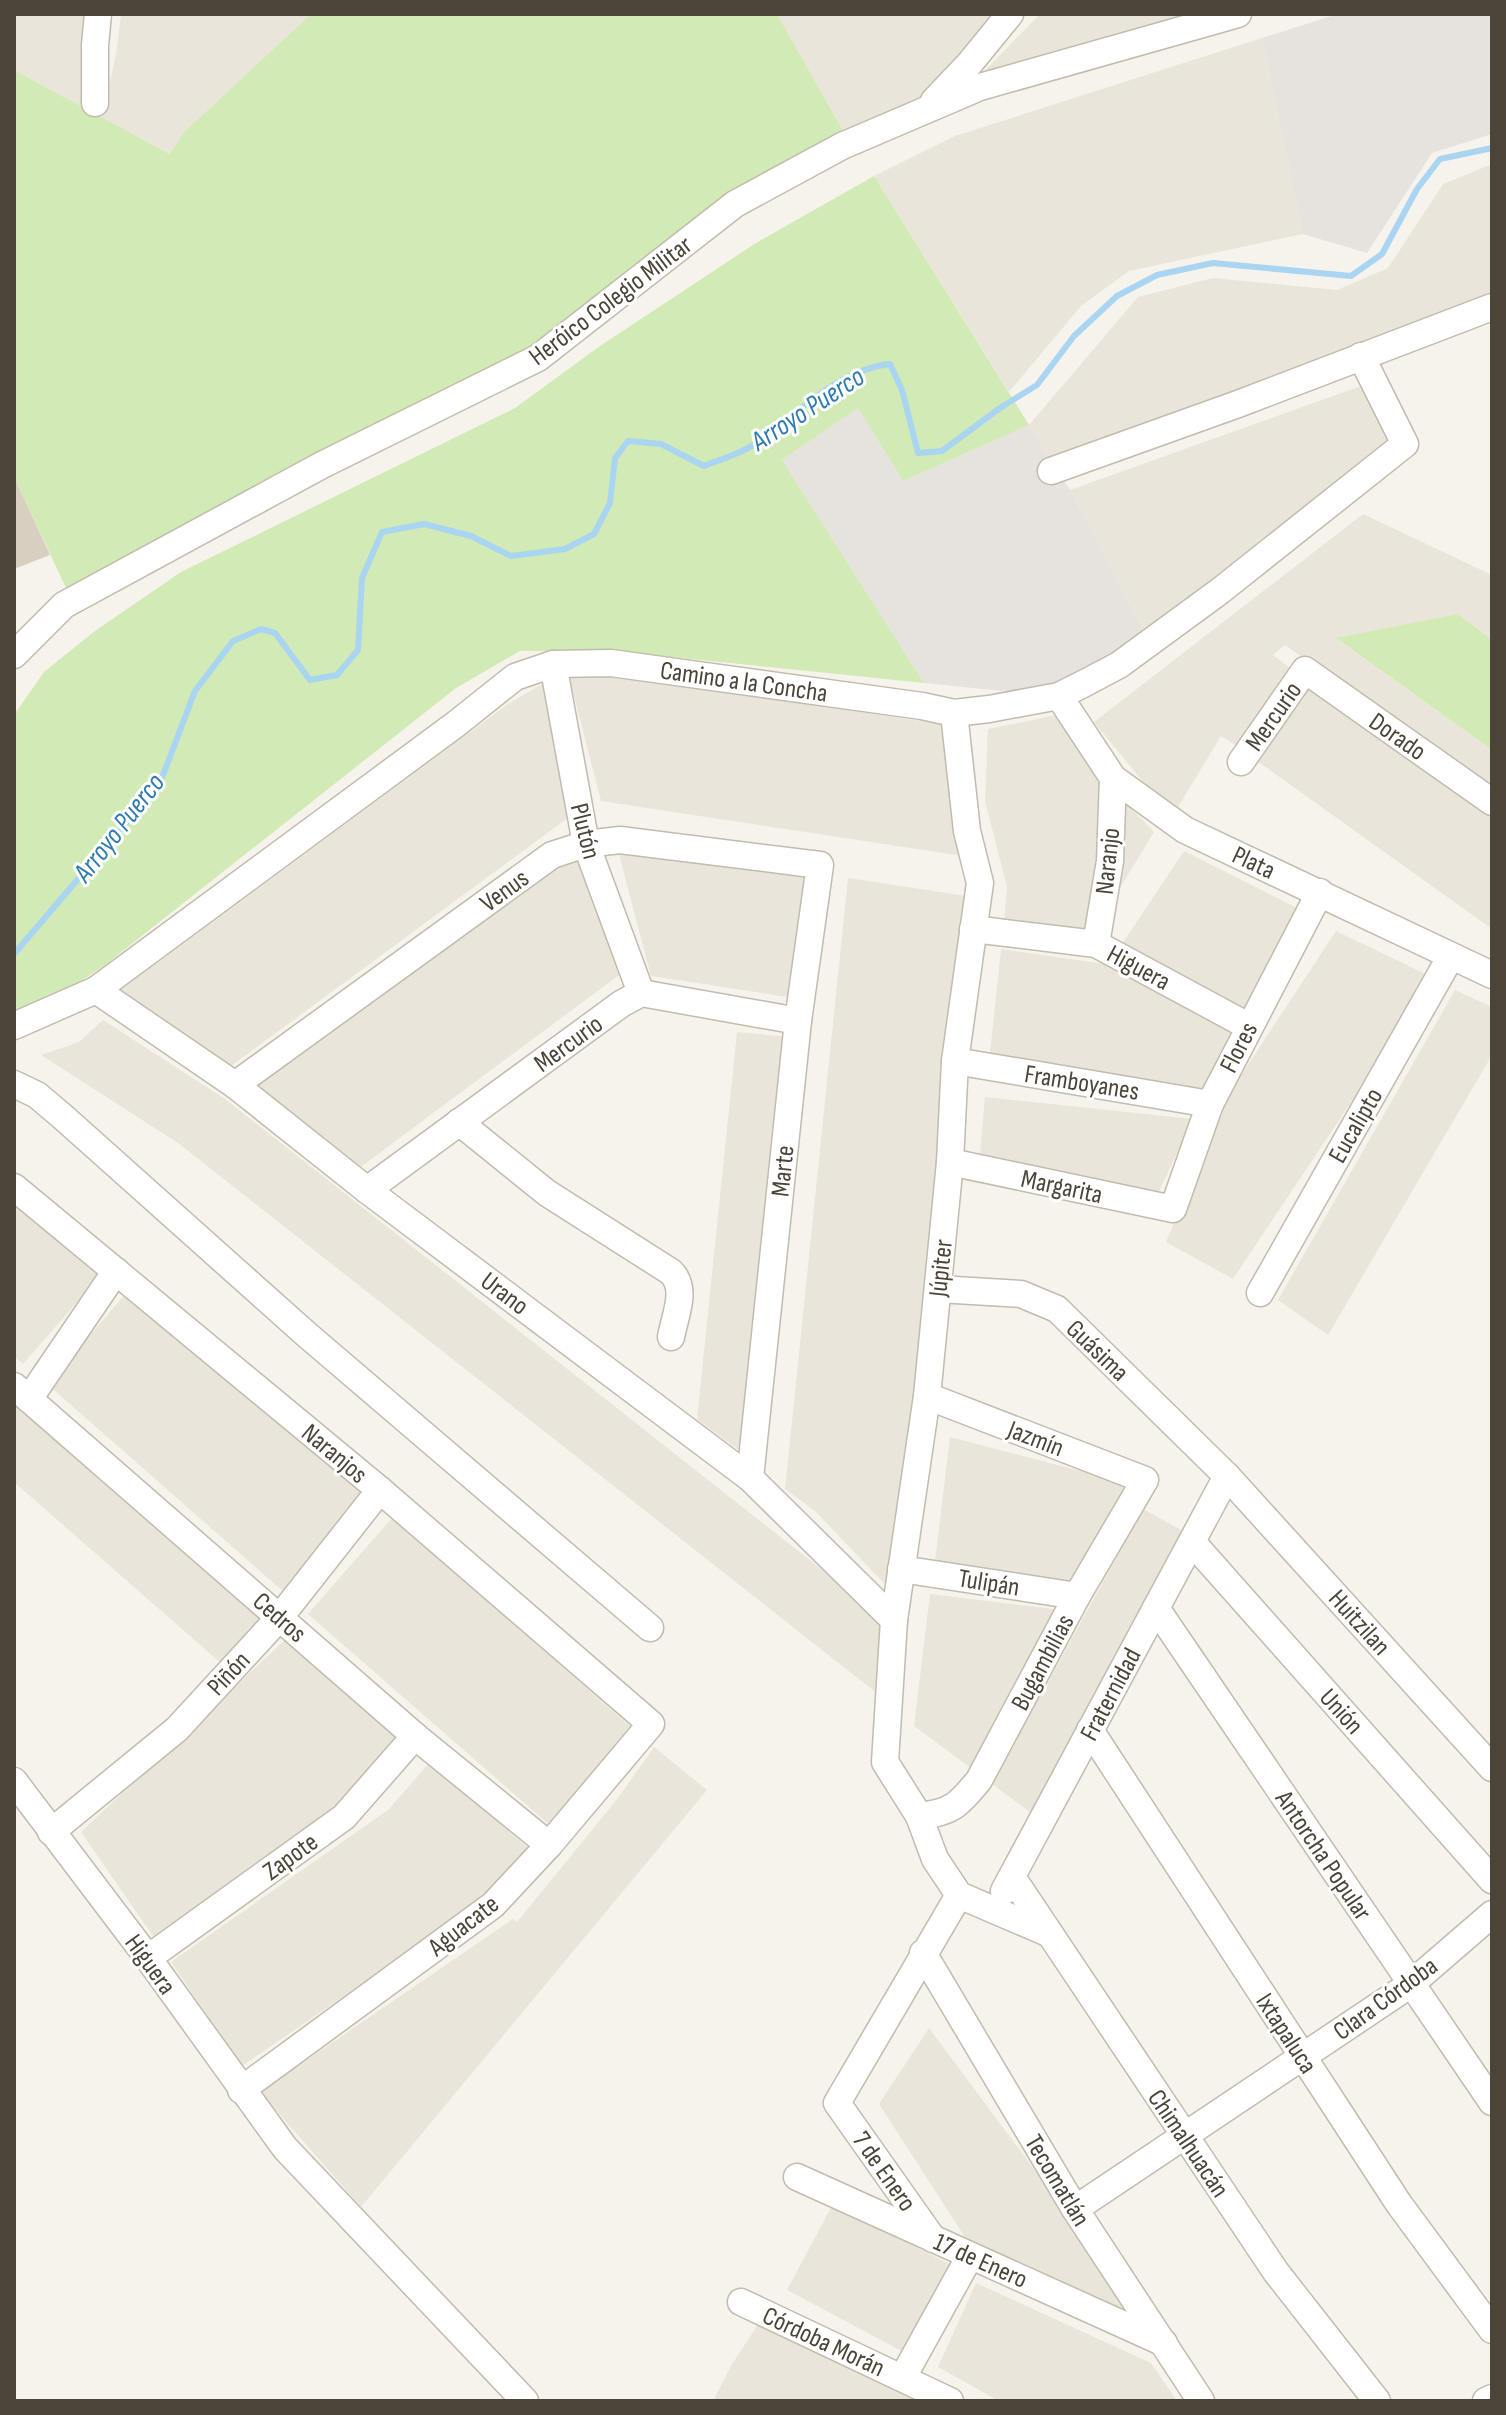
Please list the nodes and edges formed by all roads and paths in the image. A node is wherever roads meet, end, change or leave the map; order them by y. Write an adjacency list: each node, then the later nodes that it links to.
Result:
1 (98, 14): 4 (street)
2 (1010, 14): 5 (street)
3 (1238, 14): 5 (street, Heróico Colegio Militar)
4 (95, 103)
5 (929, 107): 9 (street, Heróico Colegio Militar)
6 (1492, 307): 7 (street)
7 (1361, 356): 8 (street); 12 (street, Camino a la Concha)
8 (1051, 471)
9 (14, 655)
10 (553, 664): 13 (street, Camino a la Concha); 17 (street, Plutón); 24 (street, Camino a la Concha)
11 (1305, 670): 14 (street, Mercurio); 16 (street, Dorado)
12 (1059, 696): 13 (street, Camino a la Concha); 15 (street, Plata)
13 (954, 713): 20 (street, Júpiter)
14 (1241, 762)
15 (1113, 778): 19 (street, Plata); 21 (street, Naranjo)
16 (1492, 802)
17 (586, 844): 18 (street, Venus); 25 (street, Plutón); 31 (street, Venus)
18 (820, 865): 26 (street, Marte)
19 (1320, 892): 22 (street, Plata); 28 (street, Flores)
20 (973, 929): 21 (street, Higuera); 29 (street, Júpiter)
21 (1096, 944): 28 (street, Higuera)
22 (1451, 956): 23 (street, Plata); 40 (street, Eucalipto)
23 (1492, 975)
24 (96, 990): 27 (street, Camino a la Concha); 31 (street, Urano)
25 (641, 993): 26 (street); 33 (street, Mercurio)
26 (798, 1021): 45 (street, Marte)
27 (14, 1026)
28 (1248, 1026): 32 (street, Flores)
29 (955, 1061): 32 (street, Framboyanes); 34 (street, Júpiter)
30 (14, 1084): 54 (street)
31 (235, 1085): 36 (street, Urano)
32 (1210, 1104): 37 (street, Flores)
33 (459, 1122): 36 (street, Mercurio); 41 (street)
34 (950, 1162): 37 (street, Margarita); 39 (street, Júpiter)
35 (14, 1187): 38 (street, Naranjos)
36 (367, 1190): 45 (street, Urano)
37 (1173, 1209)
38 (116, 1271): 42 (street); 47 (street, Naranjos)
39 (938, 1289): 43 (street, Júpiter); 44 (street, Guásima)
40 (1260, 1293)
41 (671, 1337)
42 (21, 1392): 52 (street, Cedros)
43 (927, 1396): 46 (street, Jazmín); 49 (street, Júpiter)
44 (1227, 1476): 48 (street, Fraternidad); 58 (street, Huitzilan)
45 (750, 1478): 53 (street, Urano)
46 (1145, 1480): 50 (street, Bugambilias)
47 (380, 1490): 52 (street, Piñón); 55 (street, Naranjos)
48 (1192, 1542): 51 (street, Fraternidad); 64 (street, Unión)
49 (901, 1569): 50 (street, Tulipán); 53 (street, Júpiter)
50 (1077, 1596): 60 (street, Bugambilias)
51 (1156, 1608): 56 (street, Fraternidad); 71 (street, Antorcha Popular)
52 (280, 1617): 57 (street, Cedros); 61 (street, Piñón)
53 (894, 1620): 60 (street, Júpiter)
54 (650, 1628)
55 (651, 1724): 62 (street, Aguacate)
56 (1090, 1730): 63 (street, Fraternidad); 72 (street, Ixtapaluca)
57 (415, 1736): 62 (street, Cedros); 70 (street, Zapote)
58 (1492, 1768)
59 (14, 1781): 61 (street, Higuera)
60 (919, 1816): 65 (street, Júpiter)
61 (51, 1832): 70 (street, Higuera)
62 (549, 1845): 73 (street, Aguacate)
63 (1012, 1877): 66 (street, Fraternidad); 68 (street, Chimalhuacán)
64 (1492, 1880)
65 (959, 1895): 66 (street); 69 (street)
66 (993, 1911): 68 (street)
67 (1492, 1914): 71 (street, Clara Córdoba)
68 (1050, 1934): 75 (street, Chimalhuacán)
69 (923, 1953): 77 (street, Tecomatlán); 78 (street, 7 de Enero)
70 (148, 1958): 73 (street, Higuera)
71 (1411, 1984): 72 (street, Clara Córdoba); 74 (street, Antorcha Popular)
72 (1303, 2057): 75 (street, Clara Córdoba); 81 (street, Ixtapaluca)
73 (241, 2090): 85 (street, Higuera)
74 (1492, 2102)
75 (1184, 2135): 77 (street, Clara Córdoba); 88 (street, Chimalhuacán)
76 (797, 2177): 78 (street, 17 de Enero)
77 (1075, 2209): 82 (street, Tecomatlán)
78 (933, 2239): 79 (street, 17 de Enero)
79 (970, 2256): 82 (street, 17 de Enero); 83 (street)
80 (741, 2302): 83 (street, Córdoba Morán)
81 (1492, 2330)
82 (1164, 2343): 87 (street, Tecomatlán)
83 (903, 2377): 86 (street, Córdoba Morán)
84 (1492, 2398): 89 (street)
85 (525, 2401)
86 (950, 2401)
87 (1201, 2401)
88 (1377, 2401)
89 (1486, 2401)

